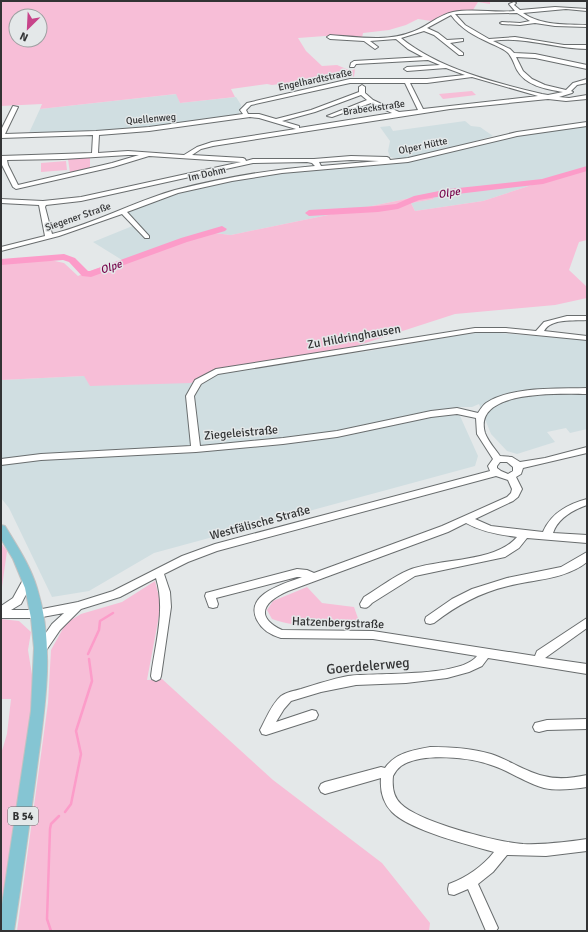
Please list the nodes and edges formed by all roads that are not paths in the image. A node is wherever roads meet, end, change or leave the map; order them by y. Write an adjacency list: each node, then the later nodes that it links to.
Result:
1 (511, 3): 5 (street)
2 (587, 3): 3 (street)
3 (580, 8): 4 (street); 5 (street)
4 (587, 10)
5 (518, 12): 6 (street); 7 (street)
6 (452, 14): 10 (street); 15 (street)
7 (534, 22): 8 (street); 9 (street)
8 (502, 23)
9 (587, 26)
10 (424, 29): 12 (street); 16 (street)
11 (330, 37): 13 (street)
12 (397, 37): 13 (street); 22 (street)
13 (365, 39): 17 (street)
14 (461, 40): 16 (street)
15 (490, 40): 18 (street); 20 (street)
16 (446, 42): 19 (street)
17 (375, 47)
18 (587, 47)
19 (461, 54)
20 (514, 55): 24 (street); 30 (street)
21 (347, 56): 22 (street)
22 (430, 58): 23 (street)
23 (446, 66): 25 (street); 26 (street)
24 (587, 67)
25 (407, 69)
26 (471, 76): 28 (street, Engelhardtstraße); 33 (street)
27 (364, 80): 28 (street, Engelhardtstraße); 31 (street); 38 (street, Engelhardtstraße)
28 (406, 80): 36 (street)
29 (587, 81): 30 (street, Brabeckstraße)
30 (567, 91): 32 (street); 33 (street, Brabeckstraße)
31 (362, 93): 34 (street); 40 (street)
32 (587, 96): 33 (street)
33 (551, 97): 36 (street, Brabeckstraße)
34 (371, 101): 37 (street); 39 (street)
35 (15, 107): 44 (street)
36 (422, 111): 37 (street, Brabeckstraße)
37 (398, 114): 42 (street, Brabeckstraße)
38 (246, 115): 40 (street, Quellenweg); 43 (street, Quellenweg)
39 (330, 116)
40 (277, 121): 42 (street, Quellenweg)
41 (587, 124): 52 (street, Olper Hütte)
42 (300, 128): 48 (street, Brabeckstraße)
43 (96, 132): 44 (street, Quellenweg); 46 (street)
44 (1, 136)
45 (142, 148): 46 (street)
46 (95, 153): 47 (street); 49 (street)
47 (148, 154): 48 (street); 55 (street)
48 (186, 156): 50 (street)
49 (2, 158): 55 (street)
50 (253, 161): 51 (street); 59 (street)
51 (314, 161): 52 (street); 53 (street)
52 (393, 162): 53 (street, Olper Hütte)
53 (320, 168): 54 (street, Olper Hütte)
54 (260, 174): 56 (street, Im Dohm)
55 (16, 187): 58 (street)
56 (159, 198): 60 (street, Siegener Straße)
57 (1, 201): 58 (street)
58 (22, 202): 59 (street)
59 (43, 203): 61 (street)
60 (123, 211): 61 (street, Siegener Straße); 62 (street)
61 (49, 237): 63 (street, Siegener Straße)
62 (147, 237)
63 (1, 249)
64 (587, 318): 65 (street)
65 (543, 334): 66 (street, Zu Hildringhausen); 69 (street, Zu Hildringhausen)
66 (587, 338)
67 (587, 391): 68 (street)
68 (480, 416): 69 (street, Ziegeleistraße); 71 (street)
69 (196, 449): 72 (street, Ziegeleistraße)
70 (587, 450): 73 (street)
71 (498, 459): 73 (street); 74 (street)
72 (1, 462)
73 (518, 466): 75 (street)
74 (496, 473): 75 (street); 83 (street, Westfälische Straße)
75 (511, 476): 77 (street, Hatzenbergstraße)
76 (587, 502): 80 (street)
77 (467, 519): 79 (street); 84 (street, Hatzenbergstraße)
78 (1, 529): 85 (main road, B 54)
79 (526, 533): 80 (street); 87 (street)
80 (547, 535): 81 (street)
81 (587, 539)
82 (587, 556): 91 (street)
83 (159, 572): 88 (street, Westfälische Straße); 97 (street)
84 (312, 577): 86 (street); 94 (street, Hatzenbergstraße)
85 (28, 581): 89 (street); 90 (main road, B 54)
86 (213, 604)
87 (365, 604)
88 (78, 606): 90 (street, Westfälische Straße); 93 (street)
89 (1, 612): 90 (street, Westfälische Straße)
90 (37, 614): 93 (main road, B 54)
91 (430, 620)
92 (587, 622): 95 (street)
93 (41, 648): 109 (main road, B 54)
94 (485, 653): 95 (street, Hatzenbergstraße); 98 (street, Goerdelerweg)
95 (538, 662): 96 (street, Hatzenbergstraße)
96 (587, 669)
97 (156, 676)
98 (312, 715)
99 (587, 724): 100 (street)
100 (539, 727)
101 (387, 774): 102 (street); 103 (street); 105 (street)
102 (587, 781)
103 (324, 788)
104 (587, 845): 105 (street)
105 (504, 848): 106 (street)
106 (471, 882): 107 (street); 108 (street)
107 (454, 889)
108 (491, 928)
109 (6, 931)

